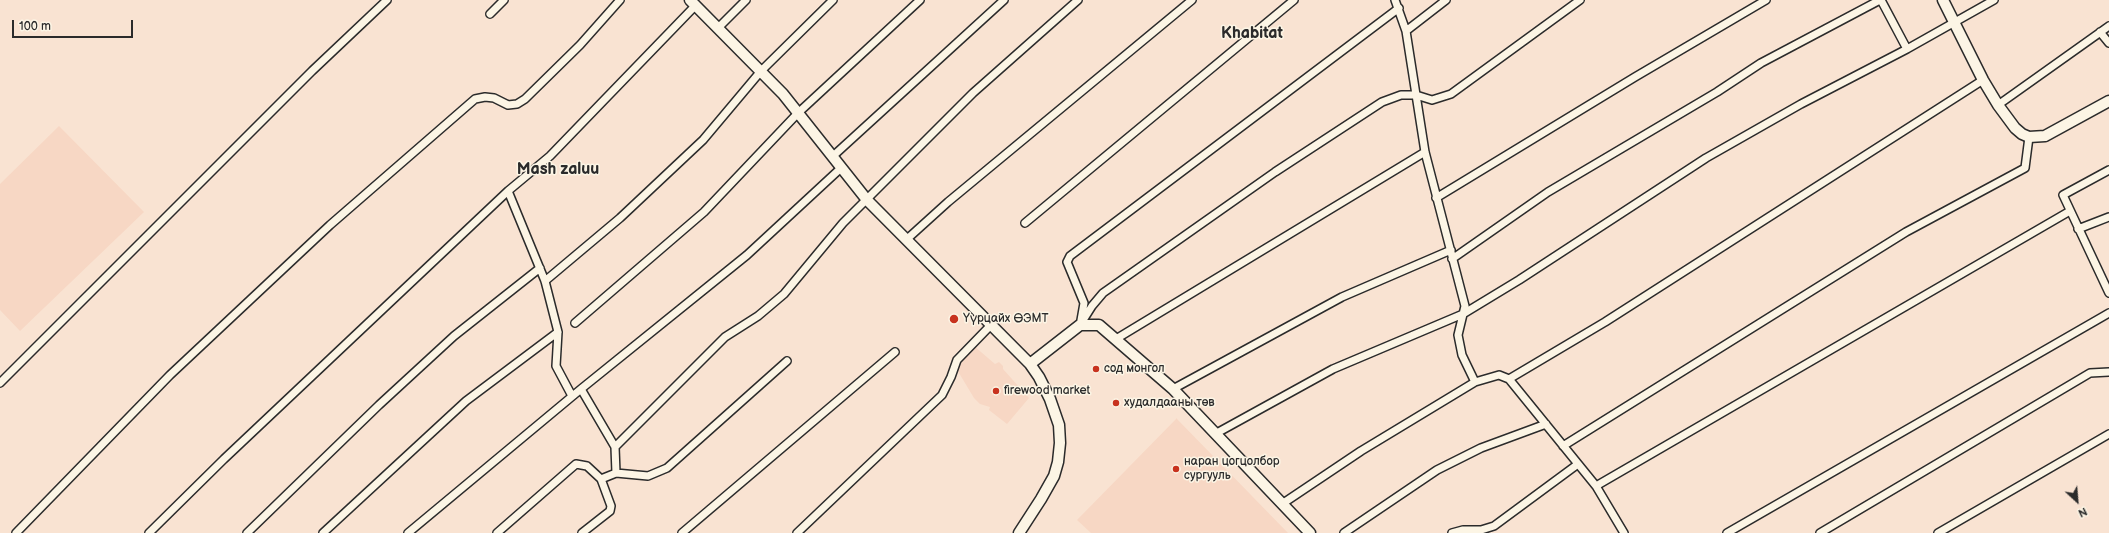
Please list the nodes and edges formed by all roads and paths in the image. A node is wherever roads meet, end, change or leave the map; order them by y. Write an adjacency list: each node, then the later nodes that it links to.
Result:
1 (387, 0): 66 (street)
2 (504, 0): 20 (street)
3 (620, 0): 80 (street)
4 (746, 0): 23 (street)
5 (833, 0): 28 (street)
6 (920, 0): 33 (street)
7 (1004, 0): 36 (street)
8 (1078, 0): 41 (street)
9 (1192, 0): 46 (street)
10 (1294, 0): 44 (street)
11 (1395, 0): 19 (street)
12 (1446, 0): 24 (street)
13 (1580, 0): 30 (street)
14 (1766, 0): 40 (street)
15 (1880, 0): 27 (street); 48 (street)
16 (1944, 0): 21 (main road)
17 (1994, 0): 21 (street)
18 (692, 3): 23 (main road); 39 (street)
19 (1399, 8): 24 (street); 57 (street)
20 (490, 14)
21 (1954, 23): 27 (street); 29 (main road)
22 (2109, 26): 25 (street)
23 (718, 28): 28 (main road)
24 (1406, 31): 30 (street)
25 (2100, 32): 26 (street); 32 (street)
26 (2109, 43)
27 (1907, 49): 54 (street)
28 (761, 71): 33 (main road); 50 (street)
29 (1983, 80): 32 (main road); 64 (street)
30 (1416, 95): 35 (street); 57 (street)
31 (2109, 101): 34 (main road)
32 (1998, 105): 34 (main road)
33 (798, 113): 36 (main road); 55 (street)
34 (2029, 137): 73 (street)
35 (1425, 152): 40 (street); 59 (street)
36 (832, 157): 37 (main road)
37 (841, 168): 41 (main road); 67 (street)
38 (2109, 170): 42 (street)
39 (508, 192): 49 (street); 81 (street)
40 (1436, 198): 47 (street)
41 (867, 200): 46 (main road); 74 (street)
42 (2070, 211): 45 (street); 78 (street)
43 (2109, 217): 45 (street)
44 (1025, 223)
45 (2078, 229): 51 (street)
46 (906, 240): 56 (main road)
47 (1452, 250): 48 (street); 68 (street)
48 (1452, 259): 54 (street)
49 (540, 268): 50 (street); 82 (street)
50 (545, 281): 58 (street)
51 (2107, 285): 52 (street)
52 (2109, 293)
53 (2109, 313): 94 (street)
54 (1463, 314): 65 (street); 71 (street)
55 (575, 323)
56 (991, 325): 62 (main road); 88 (street)
57 (1080, 325): 59 (main road); 62 (main road)
58 (558, 332): 69 (street); 83 (street)
59 (1116, 339): 68 (main road)
60 (895, 352): 87 (street)
61 (787, 360): 76 (street)
62 (1030, 364): 89 (main road)
63 (2109, 372): 95 (street)
64 (1509, 379): 65 (street); 70 (street)
65 (1475, 382): 79 (street)
66 (0, 383)
67 (581, 389): 69 (street); 74 (street)
68 (1173, 389): 71 (main road)
69 (572, 396): 84 (street)
70 (1546, 424): 73 (street); 91 (street)
71 (1215, 434): 79 (main road)
72 (2109, 434): 96 (street)
73 (1563, 446): 75 (street)
74 (615, 447): 76 (street)
75 (1578, 464): 78 (street); 92 (street)
76 (616, 473): 77 (street)
77 (602, 479): 85 (street); 86 (street)
78 (1596, 486): 93 (street)
79 (1282, 504): 90 (main road)
80 (16, 533)
81 (149, 533)
82 (247, 533)
83 (323, 533)
84 (408, 533)
85 (497, 533)
86 (582, 533)
87 (682, 533)
88 (797, 533)
89 (1019, 533)
90 (1310, 533)
91 (1344, 533)
92 (1452, 533)
93 (1624, 533)
94 (1727, 533)
95 (1820, 533)
96 (1938, 533)

